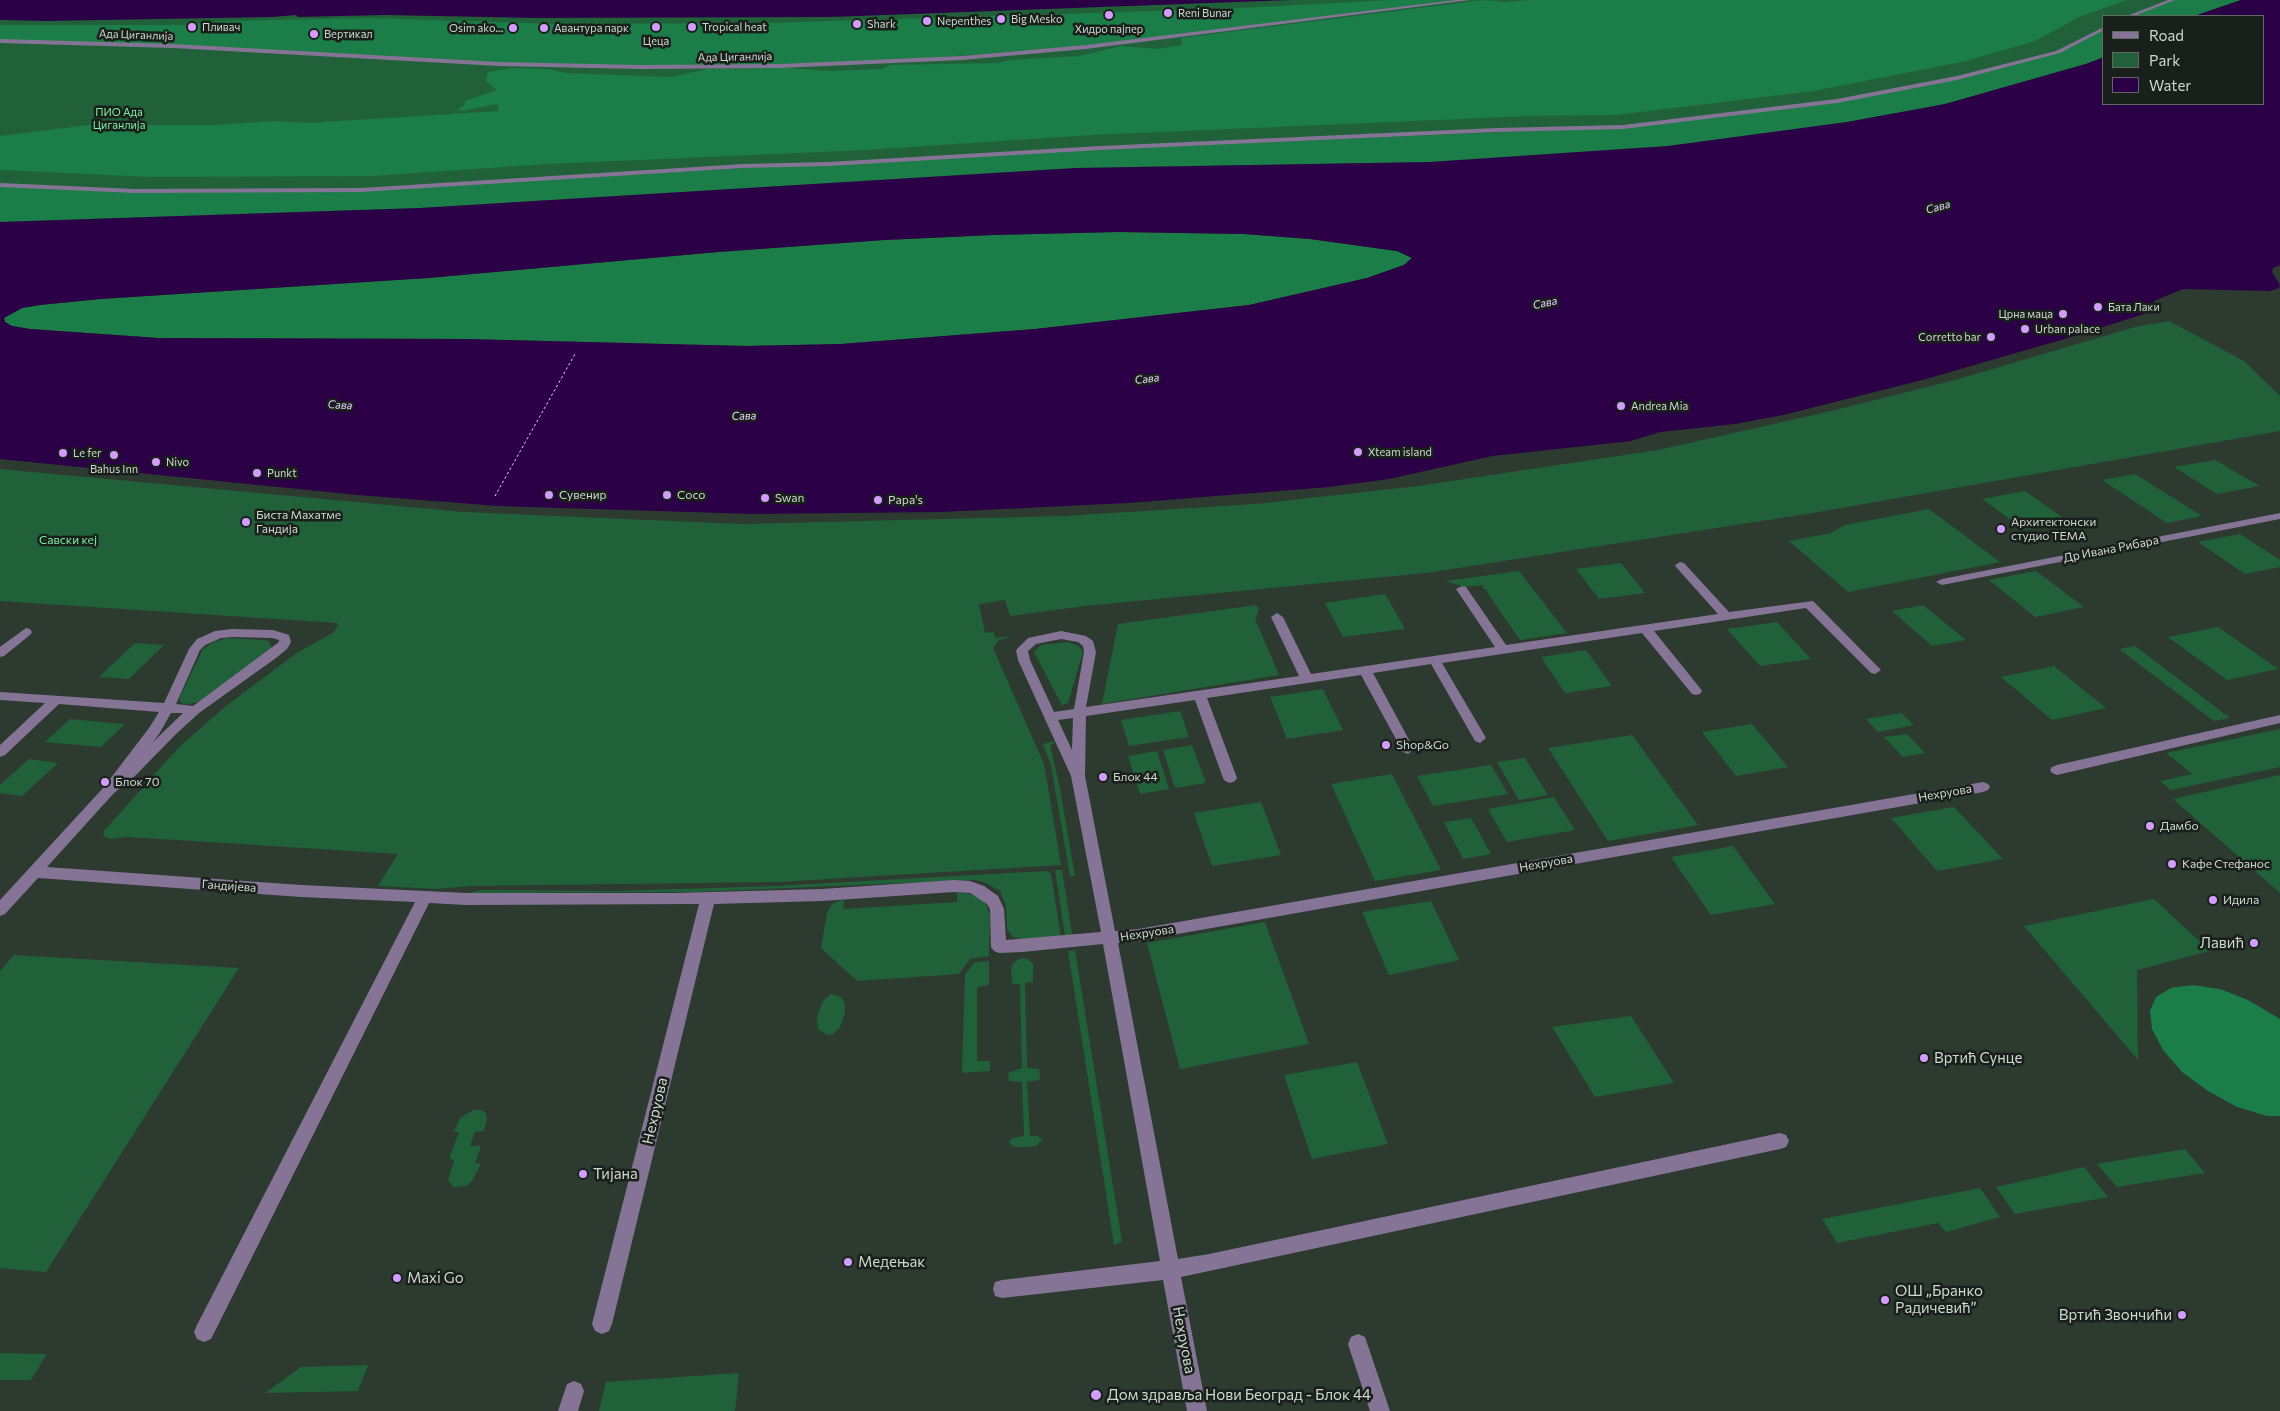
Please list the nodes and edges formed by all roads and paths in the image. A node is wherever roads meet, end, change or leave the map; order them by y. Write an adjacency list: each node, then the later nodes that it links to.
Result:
1 (1468, 0): 5 (street, Ада Циганлија)
2 (2173, 0): 3 (street)
3 (2133, 15)
4 (2102, 29): 6 (street)
5 (2, 41)
6 (0, 185)
7 (2280, 516): 9 (street, Др Ивана Рибара)
8 (1680, 565): 11 (street)
9 (1942, 582)
10 (1462, 589): 15 (street)
11 (1726, 616): 13 (street); 19 (street)
12 (1278, 617): 20 (street)
13 (1645, 628): 15 (street); 21 (street)
14 (26, 632): 16 (street)
15 (1503, 649): 17 (street)
16 (0, 653)
17 (1435, 660): 18 (street); 30 (street)
18 (1365, 670): 20 (street); 31 (street)
19 (1876, 670)
20 (1307, 679): 22 (street)
21 (1696, 691)
22 (1199, 694): 27 (street); 35 (street)
23 (0, 696): 24 (street)
24 (56, 700): 25 (street); 32 (street)
25 (168, 708): 26 (street); 26 (street); 37 (street)
26 (195, 710): 37 (street)
27 (1079, 712): 28 (street); 28 (street, Нехруова); 34 (street, Нехруова)
28 (1050, 717): 34 (street, Нехруова)
29 (2280, 718): 33 (street)
30 (1480, 738)
31 (1408, 749)
32 (0, 752)
33 (2057, 770)
34 (1078, 776): 42 (street, Нехруова)
35 (1230, 778)
36 (1983, 787): 42 (street, Нехруова)
37 (109, 790): 38 (street)
38 (34, 872): 39 (street, Гандијева); 41 (street)
39 (424, 898): 40 (street, Нехруова); 47 (street)
40 (708, 898): 42 (street, Нехруова); 46 (street, Нехруова)
41 (0, 910)
42 (1110, 938): 44 (street, Нехруова)
43 (1780, 1141): 44 (street)
44 (1171, 1268): 45 (street); 51 (street, Нехруова)
45 (1002, 1289)
46 (602, 1324)
47 (204, 1332)
48 (1358, 1344): 52 (street)
49 (574, 1391): 50 (street)
50 (568, 1411)
51 (1197, 1411)
52 (1380, 1411)

